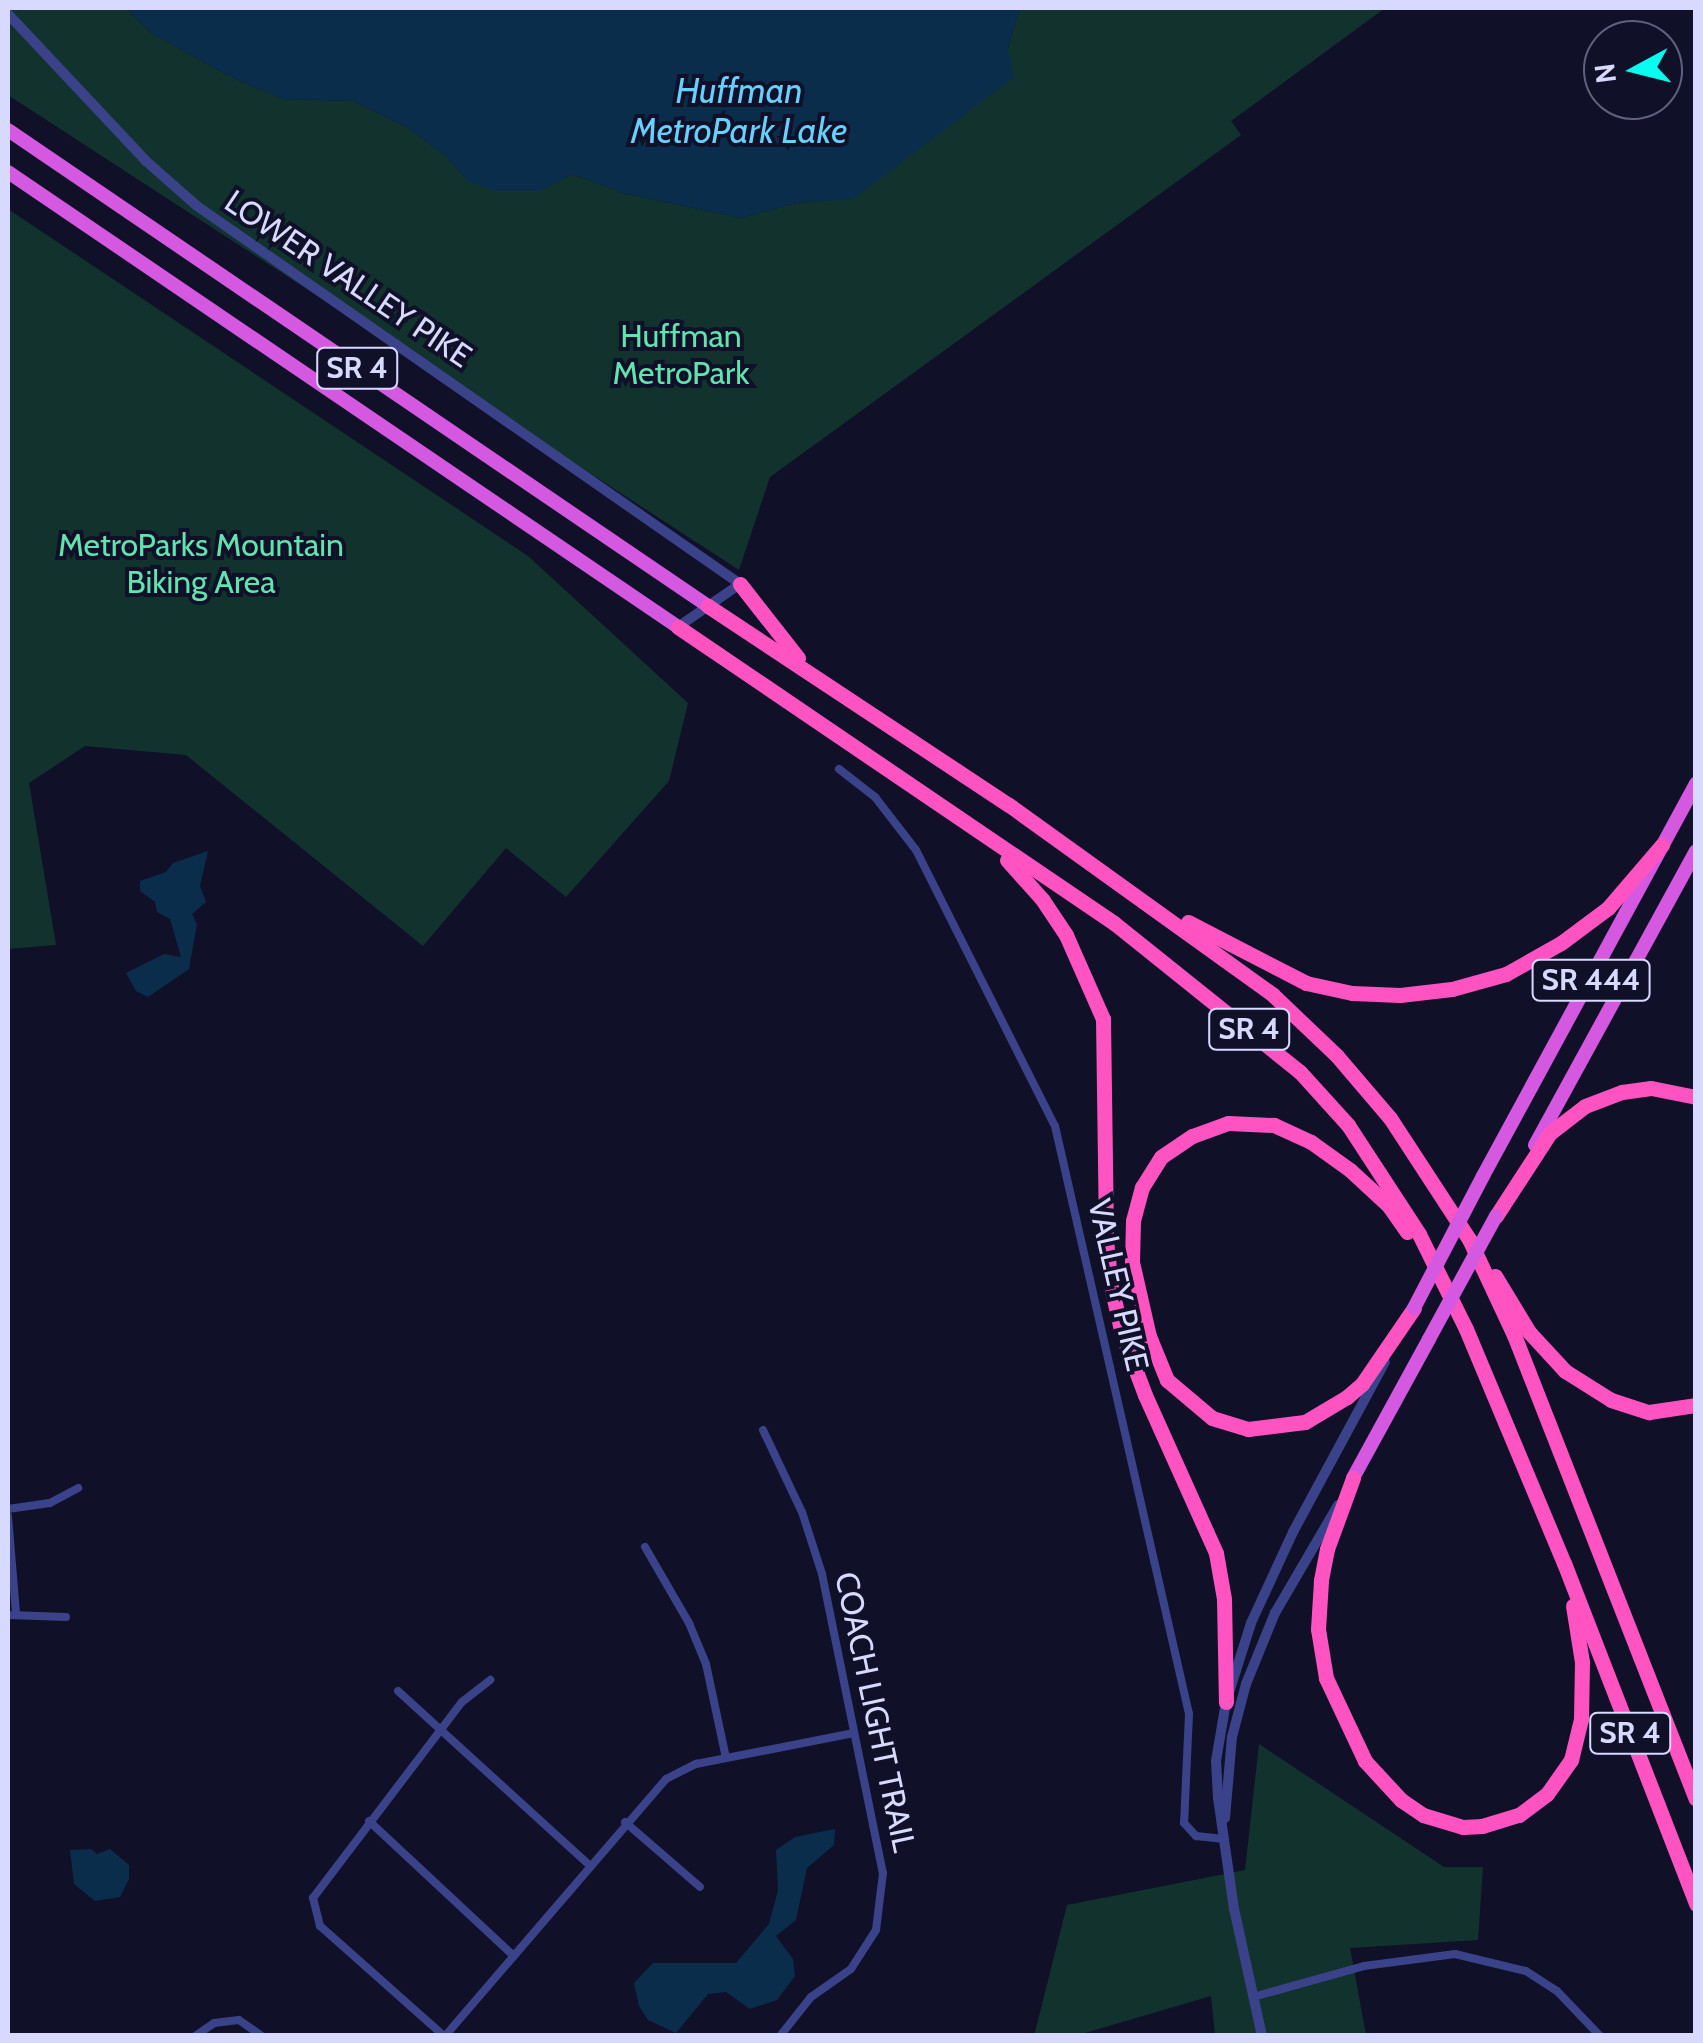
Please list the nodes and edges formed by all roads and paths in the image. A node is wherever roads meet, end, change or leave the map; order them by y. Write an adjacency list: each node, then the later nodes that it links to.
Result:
1 (8, 14): 4 (street, LOWER VALLEY PIKE)
2 (8, 130): 5 (highway, SR 4)
3 (8, 172): 6 (highway, SR 4)
4 (740, 584): 5 (street); 7 (highway)
5 (708, 606): 6 (street); 7 (highway, SR 4)
6 (678, 627): 10 (highway, SR 4)
7 (813, 677): 13 (highway, SR 4)
8 (839, 770): 37 (street, VALLEY PIKE)
9 (1696, 782): 11 (highway, SR 444)
10 (983, 836): 17 (highway, SR 4); 30 (highway)
11 (1662, 845): 13 (highway); 18 (highway, SR 444, bridge)
12 (1696, 851): 15 (highway, SR 444)
13 (1134, 892): 16 (highway, SR 4)
14 (1696, 1097): 15 (highway)
15 (1496, 1216): 21 (highway, SR 444, bridge)
16 (1469, 1239): 19 (highway); 34 (highway, SR 4)
17 (1446, 1288): 18 (highway); 25 (highway, SR 4)
18 (1414, 1308): 30 (street)
19 (1696, 1405)
20 (762, 1430): 32 (street, COACH LIGHT TRAIL)
21 (1353, 1478): 25 (highway); 37 (street)
22 (78, 1488): 23 (street)
23 (8, 1513): 26 (street)
24 (645, 1548): 33 (street)
25 (1564, 1563): 40 (highway, SR 4)
26 (12, 1614): 27 (street)
27 (66, 1616)
28 (490, 1680): 31 (street)
29 (398, 1691): 31 (street)
30 (1226, 1702): 37 (street)
31 (442, 1728): 35 (street); 38 (street)
32 (854, 1733): 33 (street); 47 (street, COACH LIGHT TRAIL)
33 (726, 1758): 36 (street)
34 (1696, 1800)
35 (369, 1821): 41 (street); 46 (street)
36 (625, 1822): 38 (street); 39 (street)
37 (1224, 1840): 42 (street)
38 (589, 1866): 41 (street)
39 (700, 1887)
40 (1696, 1904)
41 (514, 1956): 46 (street)
42 (1253, 1997): 43 (street); 48 (street)
43 (1599, 2035)
44 (196, 2036): 45 (street)
45 (262, 2036)
46 (445, 2036)
47 (780, 2036)
48 (1262, 2036)

